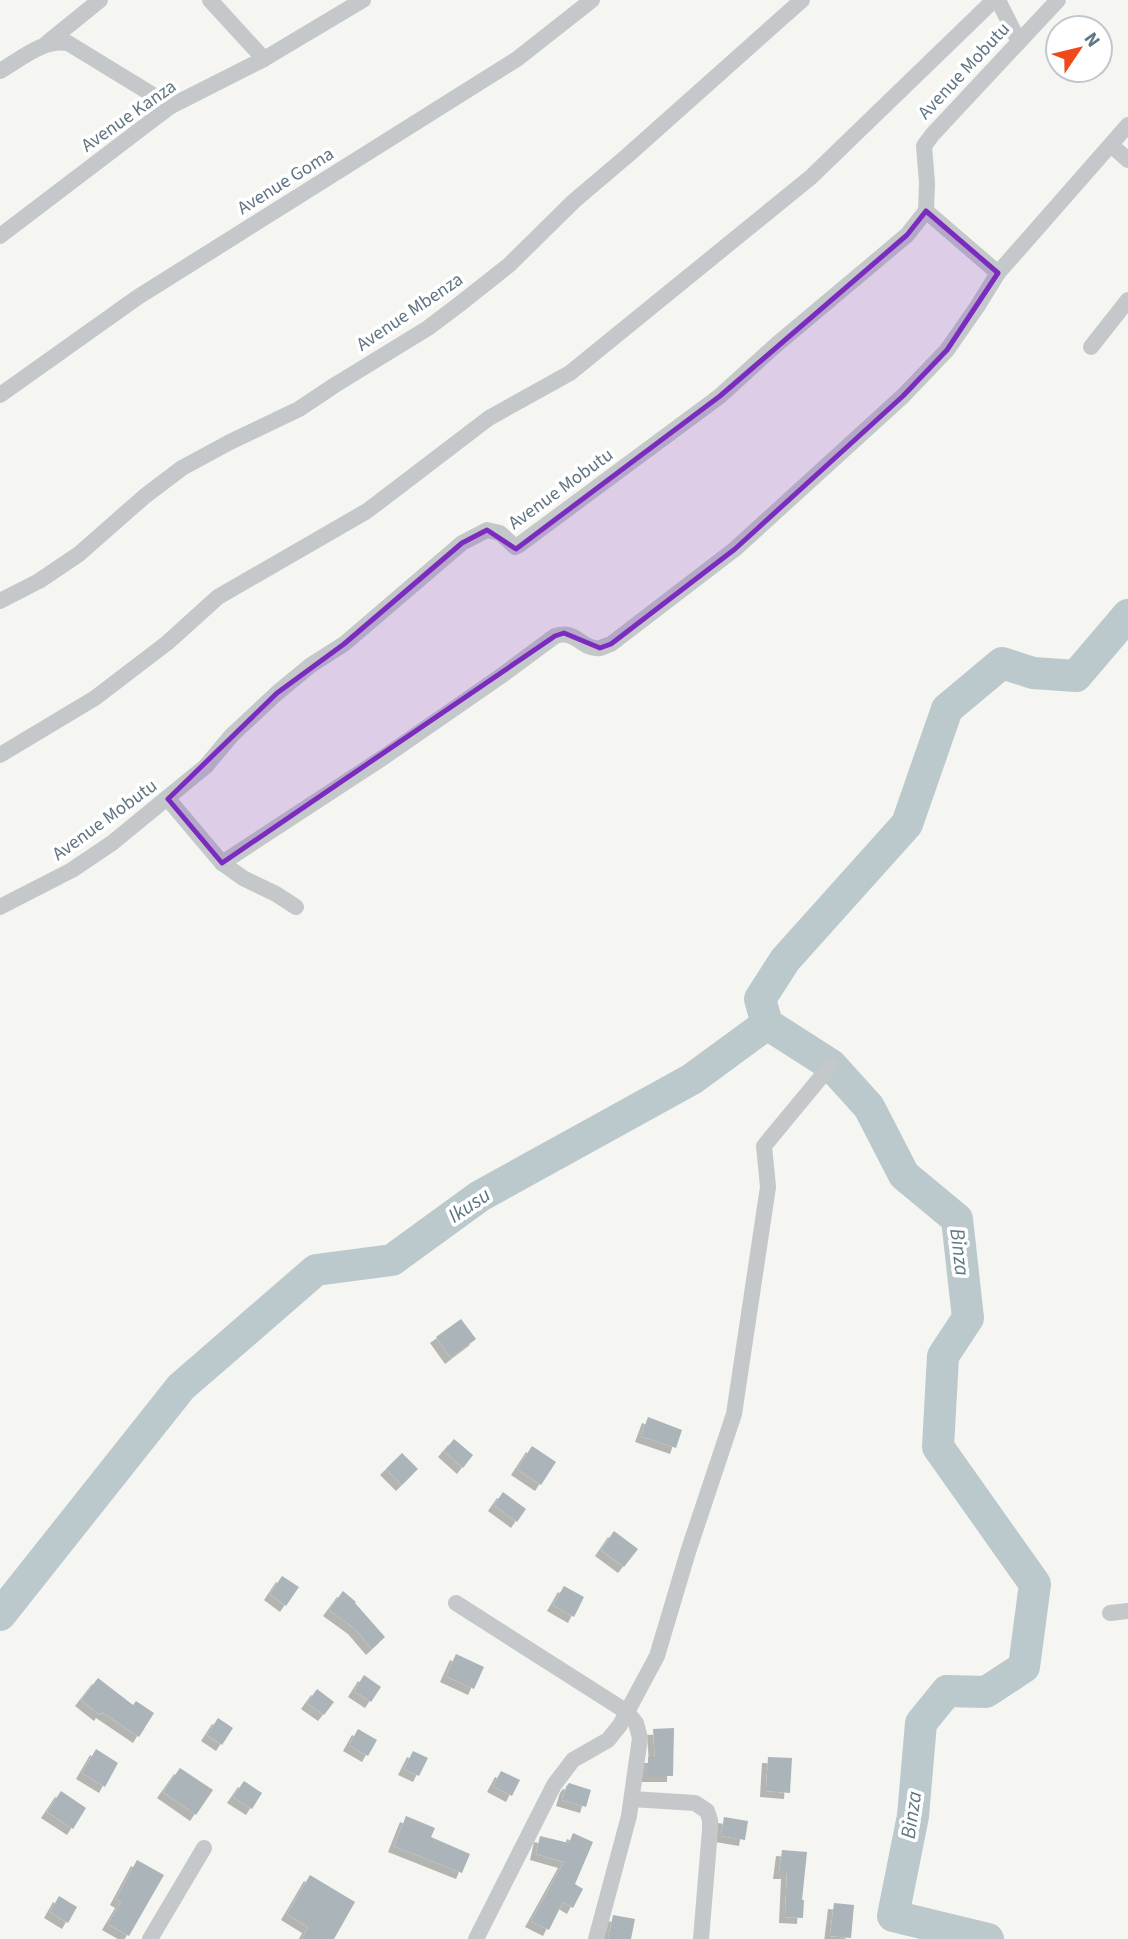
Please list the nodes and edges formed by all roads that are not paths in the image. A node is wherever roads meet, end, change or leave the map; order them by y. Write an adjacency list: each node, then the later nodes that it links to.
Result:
1 (100, 0): 9 (street)
2 (210, 0): 10 (street)
3 (363, 0): 10 (street, Avenue Kanza)
4 (592, 0): 21 (street, Avenue Goma)
5 (802, 0): 22 (street, Avenue Mbenza)
6 (996, 0): 8 (street); 23 (street)
7 (1058, 0): 8 (street, Avenue Mobutu)
8 (1018, 42): 16 (street, Avenue Mobutu)
9 (47, 43): 11 (street); 12 (street)
10 (264, 59): 12 (street, Avenue Kanza)
11 (0, 71)
12 (171, 106): 17 (street, Avenue Kanza)
13 (1128, 125): 14 (street)
14 (1111, 145): 15 (street); 18 (street)
15 (1128, 160)
16 (926, 211): 18 (street); 24 (street, Avenue Mobutu)
17 (0, 236)
18 (998, 273): 25 (street)
19 (1128, 300): 20 (street)
20 (1091, 347)
21 (0, 395)
22 (0, 601)
23 (0, 755)
24 (168, 799): 25 (street); 26 (street, Avenue Mobutu)
25 (222, 863): 27 (street)
26 (0, 907)
27 (296, 907)
28 (831, 1065): 32 (street)
29 (456, 1603): 32 (street)
30 (1128, 1611): 31 (street)
31 (1110, 1613)
32 (627, 1712): 33 (street); 36 (street)
33 (632, 1799): 37 (street); 38 (street)
34 (204, 1848): 35 (street)
35 (150, 1939)
36 (475, 1939)
37 (596, 1939)
38 (701, 1939)

